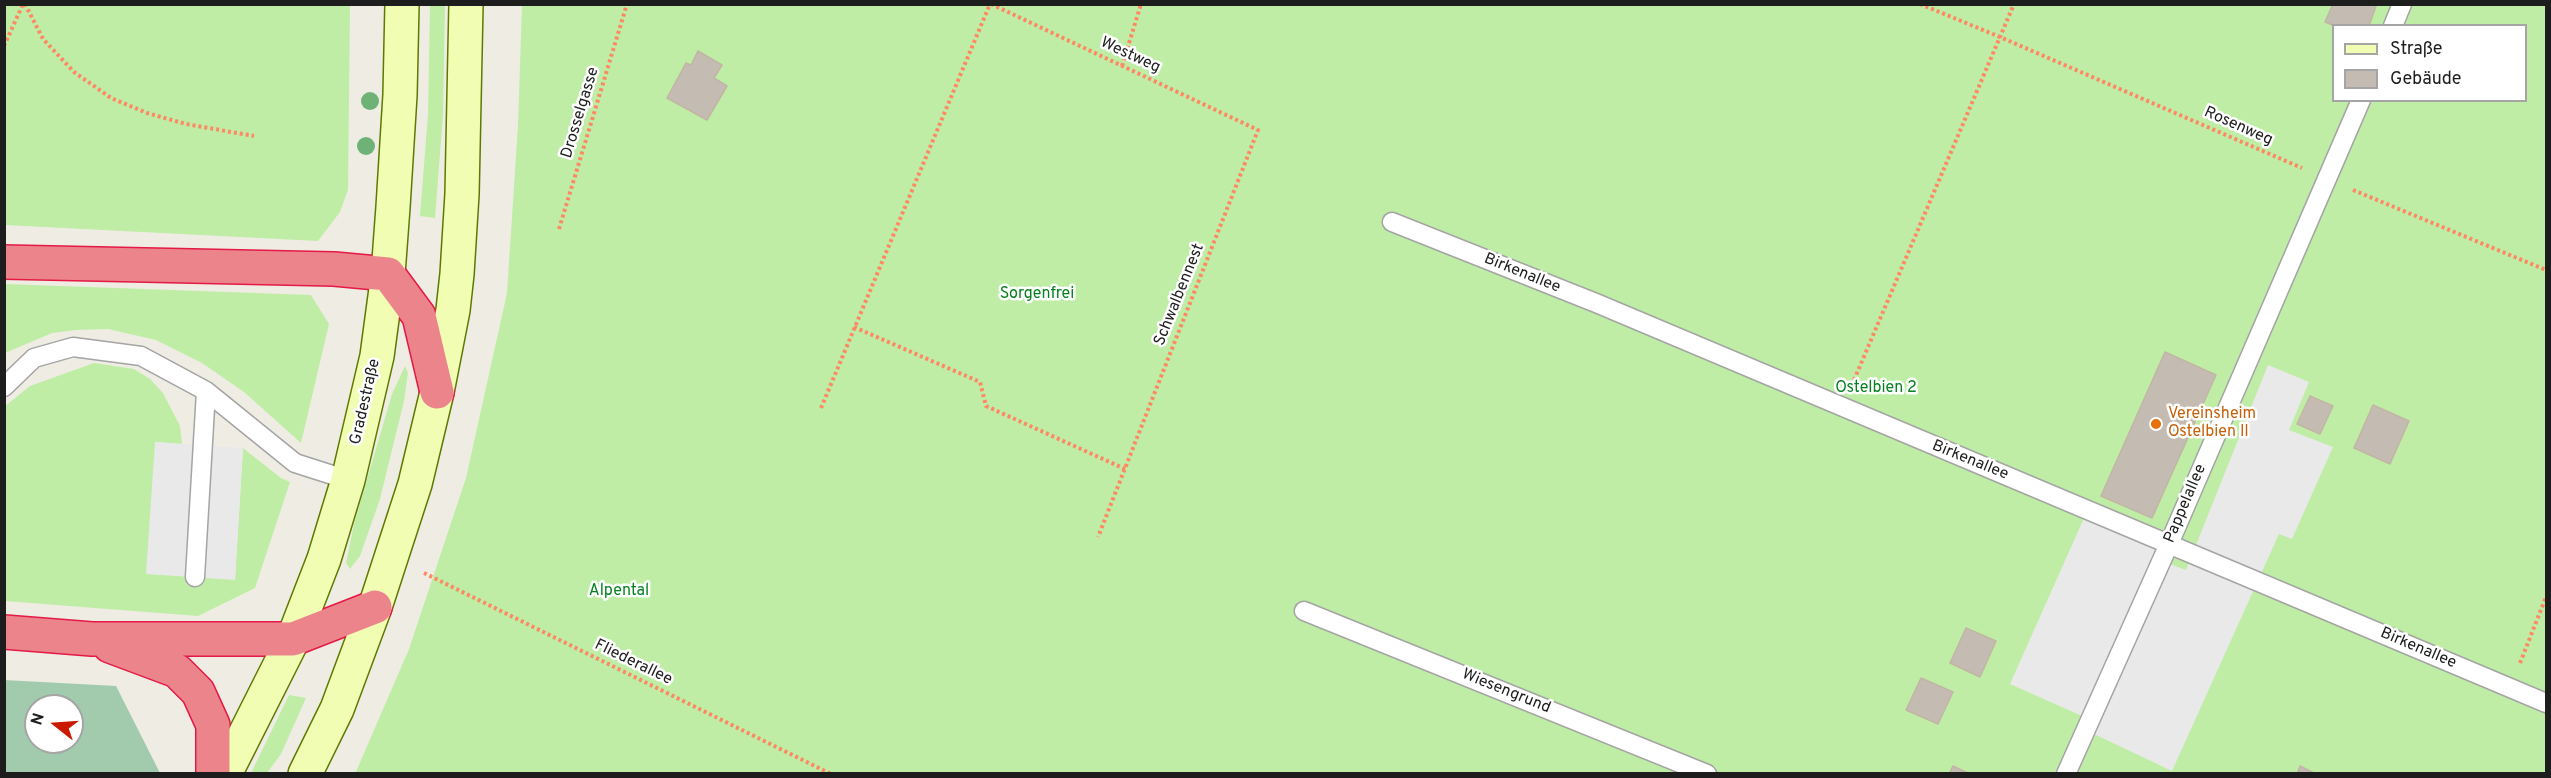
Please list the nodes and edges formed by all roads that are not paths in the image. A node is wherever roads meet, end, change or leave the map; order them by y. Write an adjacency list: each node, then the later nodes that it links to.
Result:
1 (402, 4): 8 (main road, Gradestraße)
2 (466, 4): 11 (main road)
3 (2402, 4): 4 (lane)
4 (2394, 24)
5 (2360, 102): 13 (lane, Pappelallee)
6 (1392, 222): 13 (lane, Birkenallee)
7 (4, 262): 8 (highway)
8 (388, 274): 11 (highway); 12 (main road, Gradestraße)
9 (4, 387): 10 (lane)
10 (206, 391): 12 (lane); 14 (lane)
11 (437, 392): 15 (main road)
12 (348, 480): 19 (main road, Gradestraße)
13 (2169, 544): 20 (lane, Birkenallee); 25 (lane, Pappelallee)
14 (195, 578)
15 (375, 607): 19 (highway); 23 (main road)
16 (1304, 611): 24 (lane, Wiesengrund)
17 (4, 632): 18 (highway)
18 (92, 639): 19 (highway); 21 (highway)
19 (293, 639): 22 (main road, Gradestraße)
20 (2547, 703)
21 (213, 774)
22 (225, 774)
23 (305, 774)
24 (1707, 774)
25 (2066, 774)

